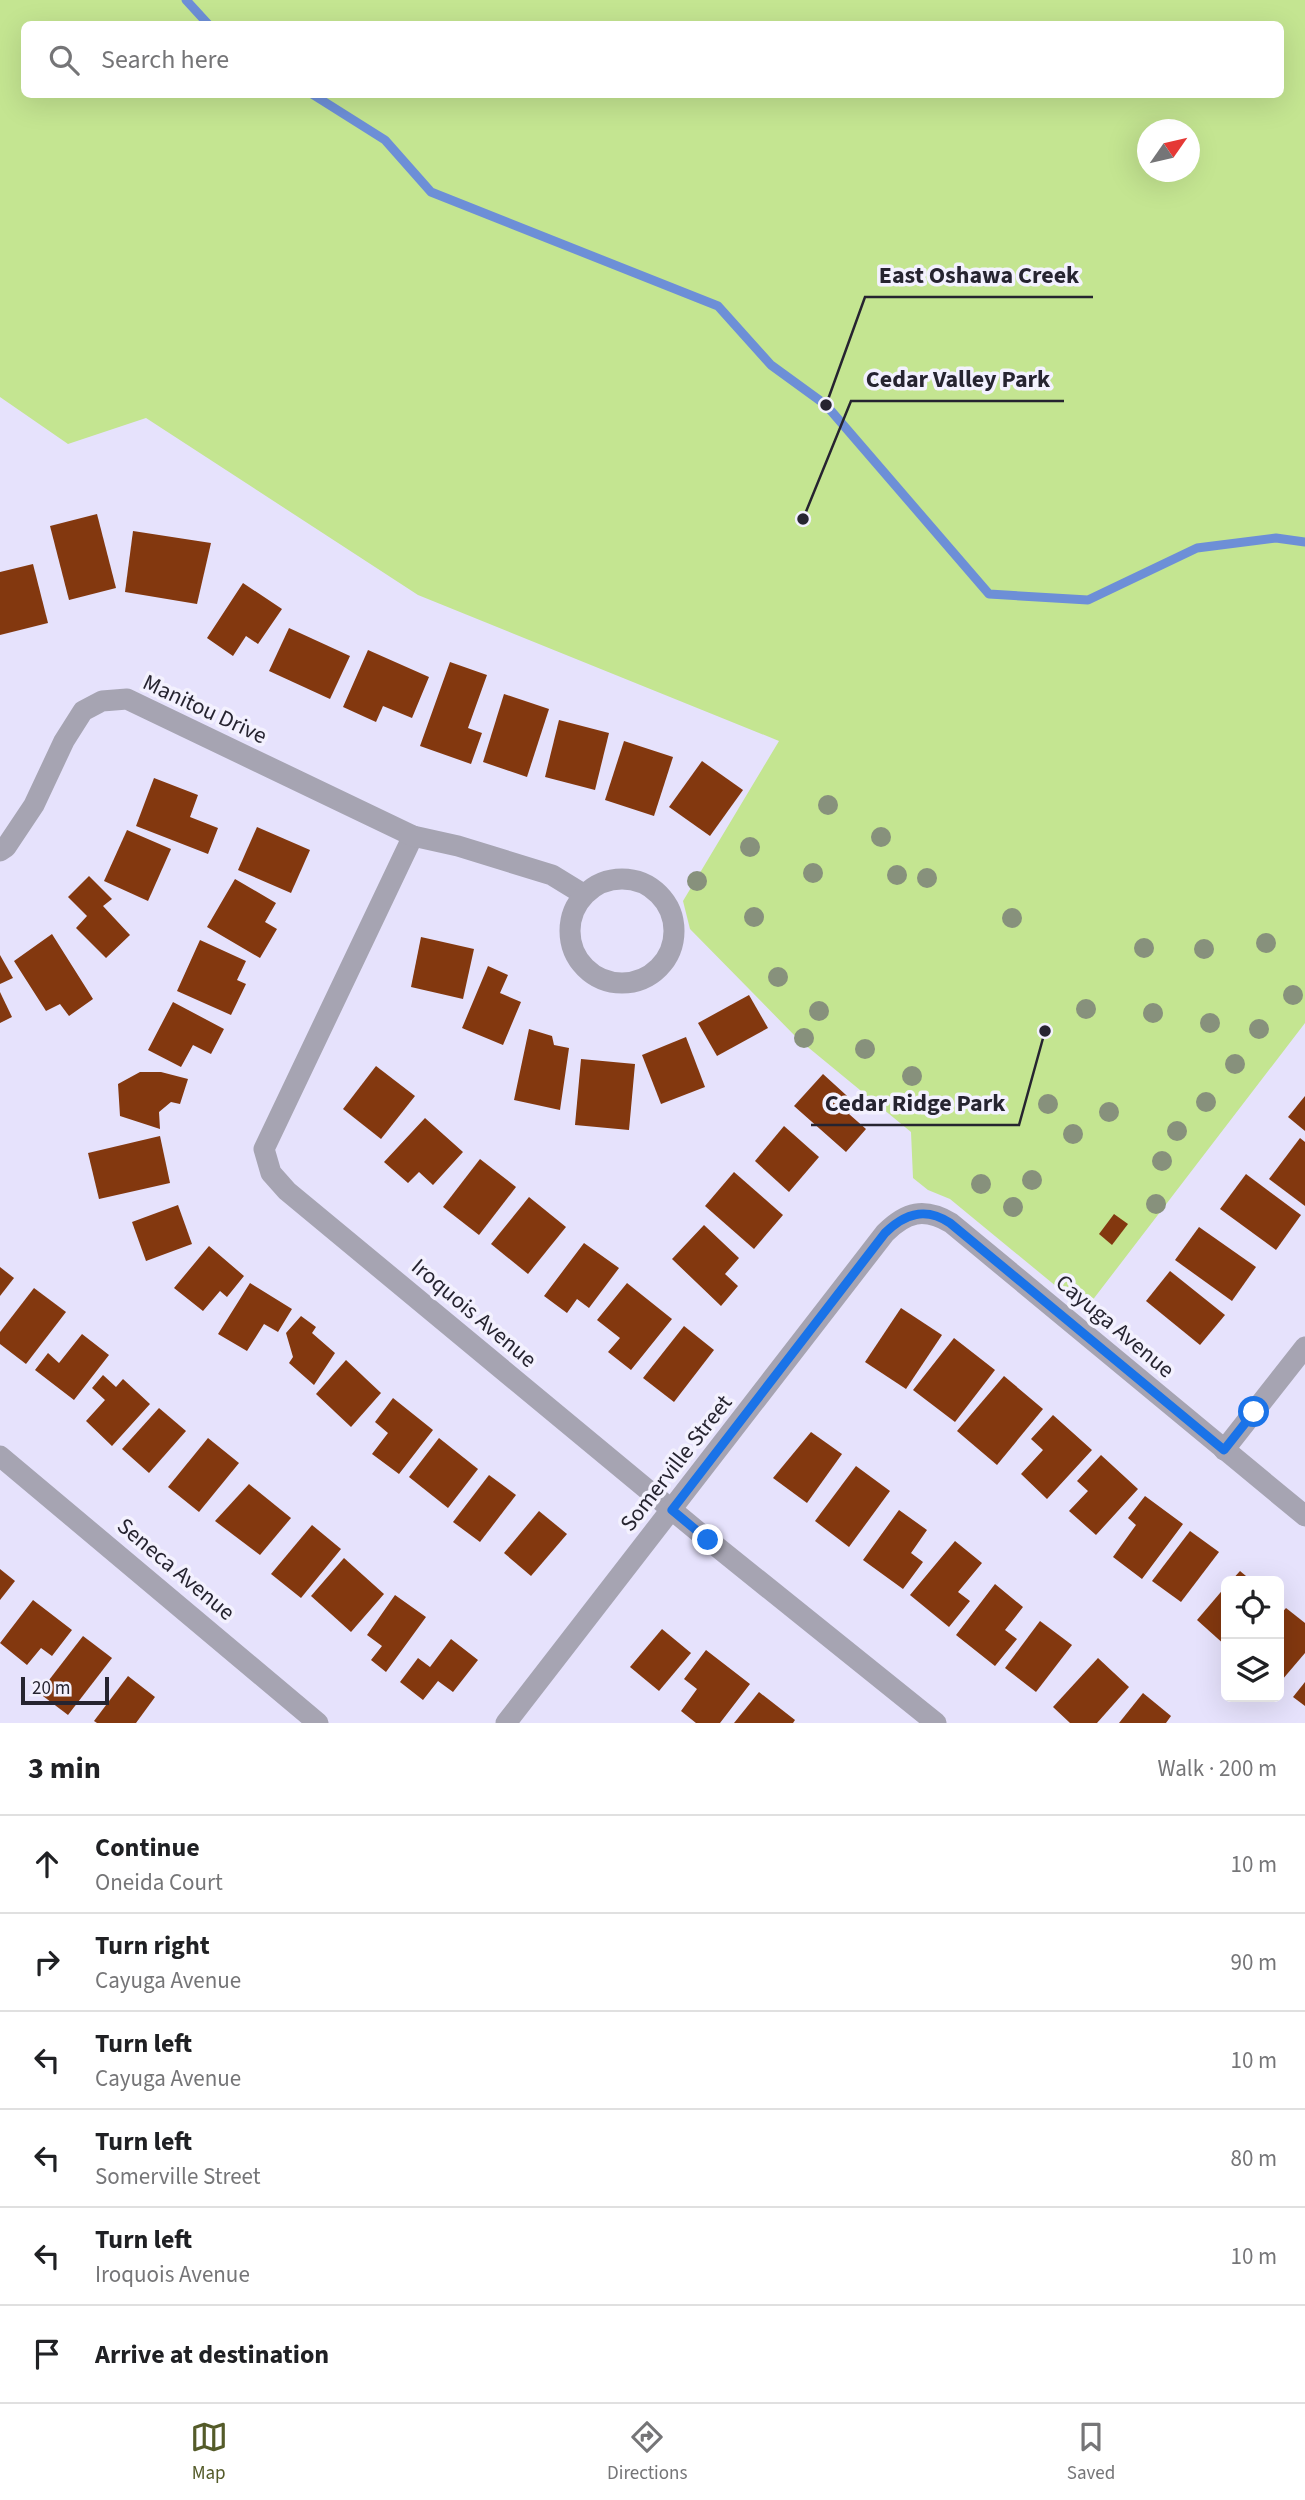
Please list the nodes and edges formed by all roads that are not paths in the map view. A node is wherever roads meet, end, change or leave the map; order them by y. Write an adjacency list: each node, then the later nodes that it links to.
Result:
1 (413, 836): 2 (street, Manitou Drive); 3 (street, Manitou Drive); 8 (street, Iroquois Avenue)
2 (0, 850)
3 (583, 894): 3 (street)
4 (885, 1233): 6 (street, Cayuga Avenue); 8 (street, Somerville Street)
5 (1305, 1348): 6 (street)
6 (1224, 1450): 9 (street, Cayuga Avenue)
7 (0, 1456): 10 (street, Seneca Avenue)
8 (672, 1510): 11 (street, Somerville Street); 12 (street, Iroquois Avenue)
9 (1305, 1516)
10 (318, 1723)
11 (506, 1723)
12 (936, 1723)

